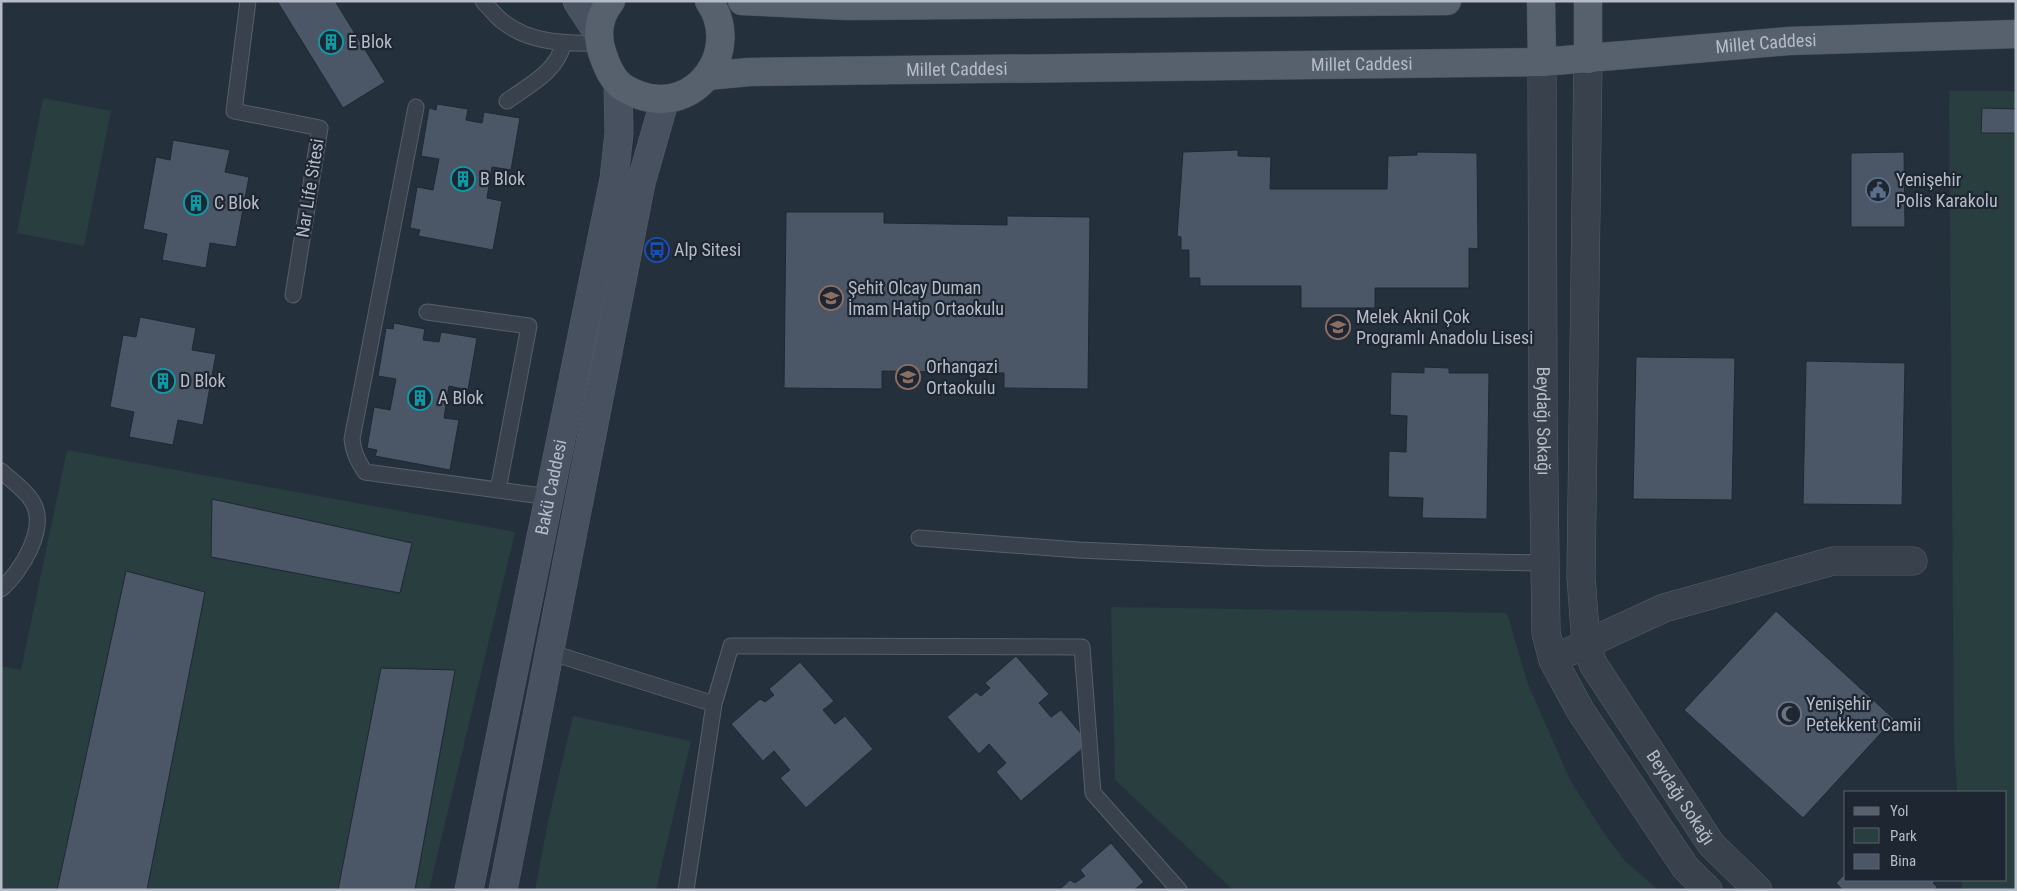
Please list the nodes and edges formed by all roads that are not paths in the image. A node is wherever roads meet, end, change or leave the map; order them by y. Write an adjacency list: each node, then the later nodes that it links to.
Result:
1 (248, 1): 22 (lane, Nar Life Sitesi)
2 (483, 1): 14 (lane)
3 (577, 1): 13 (main road)
4 (611, 1): 13 (main road)
5 (709, 1): 17 (main road)
6 (742, 1): 11 (main road)
7 (1447, 1): 10 (main road)
8 (1541, 1): 16 (main road)
9 (1588, 1): 15 (main road)
10 (1243, 2): 11 (main road)
11 (948, 4)
12 (2016, 34): 15 (main road, Millet Caddesi)
13 (598, 38): 14 (lane); 18 (main road)
14 (563, 44): 20 (lane)
15 (1588, 58): 16 (main road, Millet Caddesi); 31 (street, Beydağı Sokağı)
16 (1542, 62): 17 (main road, Millet Caddesi); 29 (street, Beydağı Sokağı)
17 (707, 76): 19 (main road)
18 (618, 83): 19 (main road); 26 (main road, Bakü Caddesi)
19 (665, 99): 32 (main road, Bakü Caddesi)
20 (507, 101)
21 (416, 107): 25 (lane)
22 (293, 295)
23 (427, 312): 25 (lane)
24 (1, 471): 30 (lane)
25 (498, 490): 26 (lane)
26 (549, 497): 35 (main road, Bakü Caddesi)
27 (919, 538): 29 (lane)
28 (1913, 561): 31 (street)
29 (1545, 563): 33 (street, Beydağı Sokağı)
30 (1, 590)
31 (1586, 643): 33 (street); 40 (street, Beydağı Sokağı)
32 (549, 652): 34 (lane); 36 (main road, Bakü Caddesi)
33 (1553, 660): 39 (street, Beydağı Sokağı)
34 (714, 704): 37 (lane); 38 (lane)
35 (469, 890)
36 (503, 890)
37 (686, 890)
38 (1179, 890)
39 (1708, 890)
40 (1758, 890)

